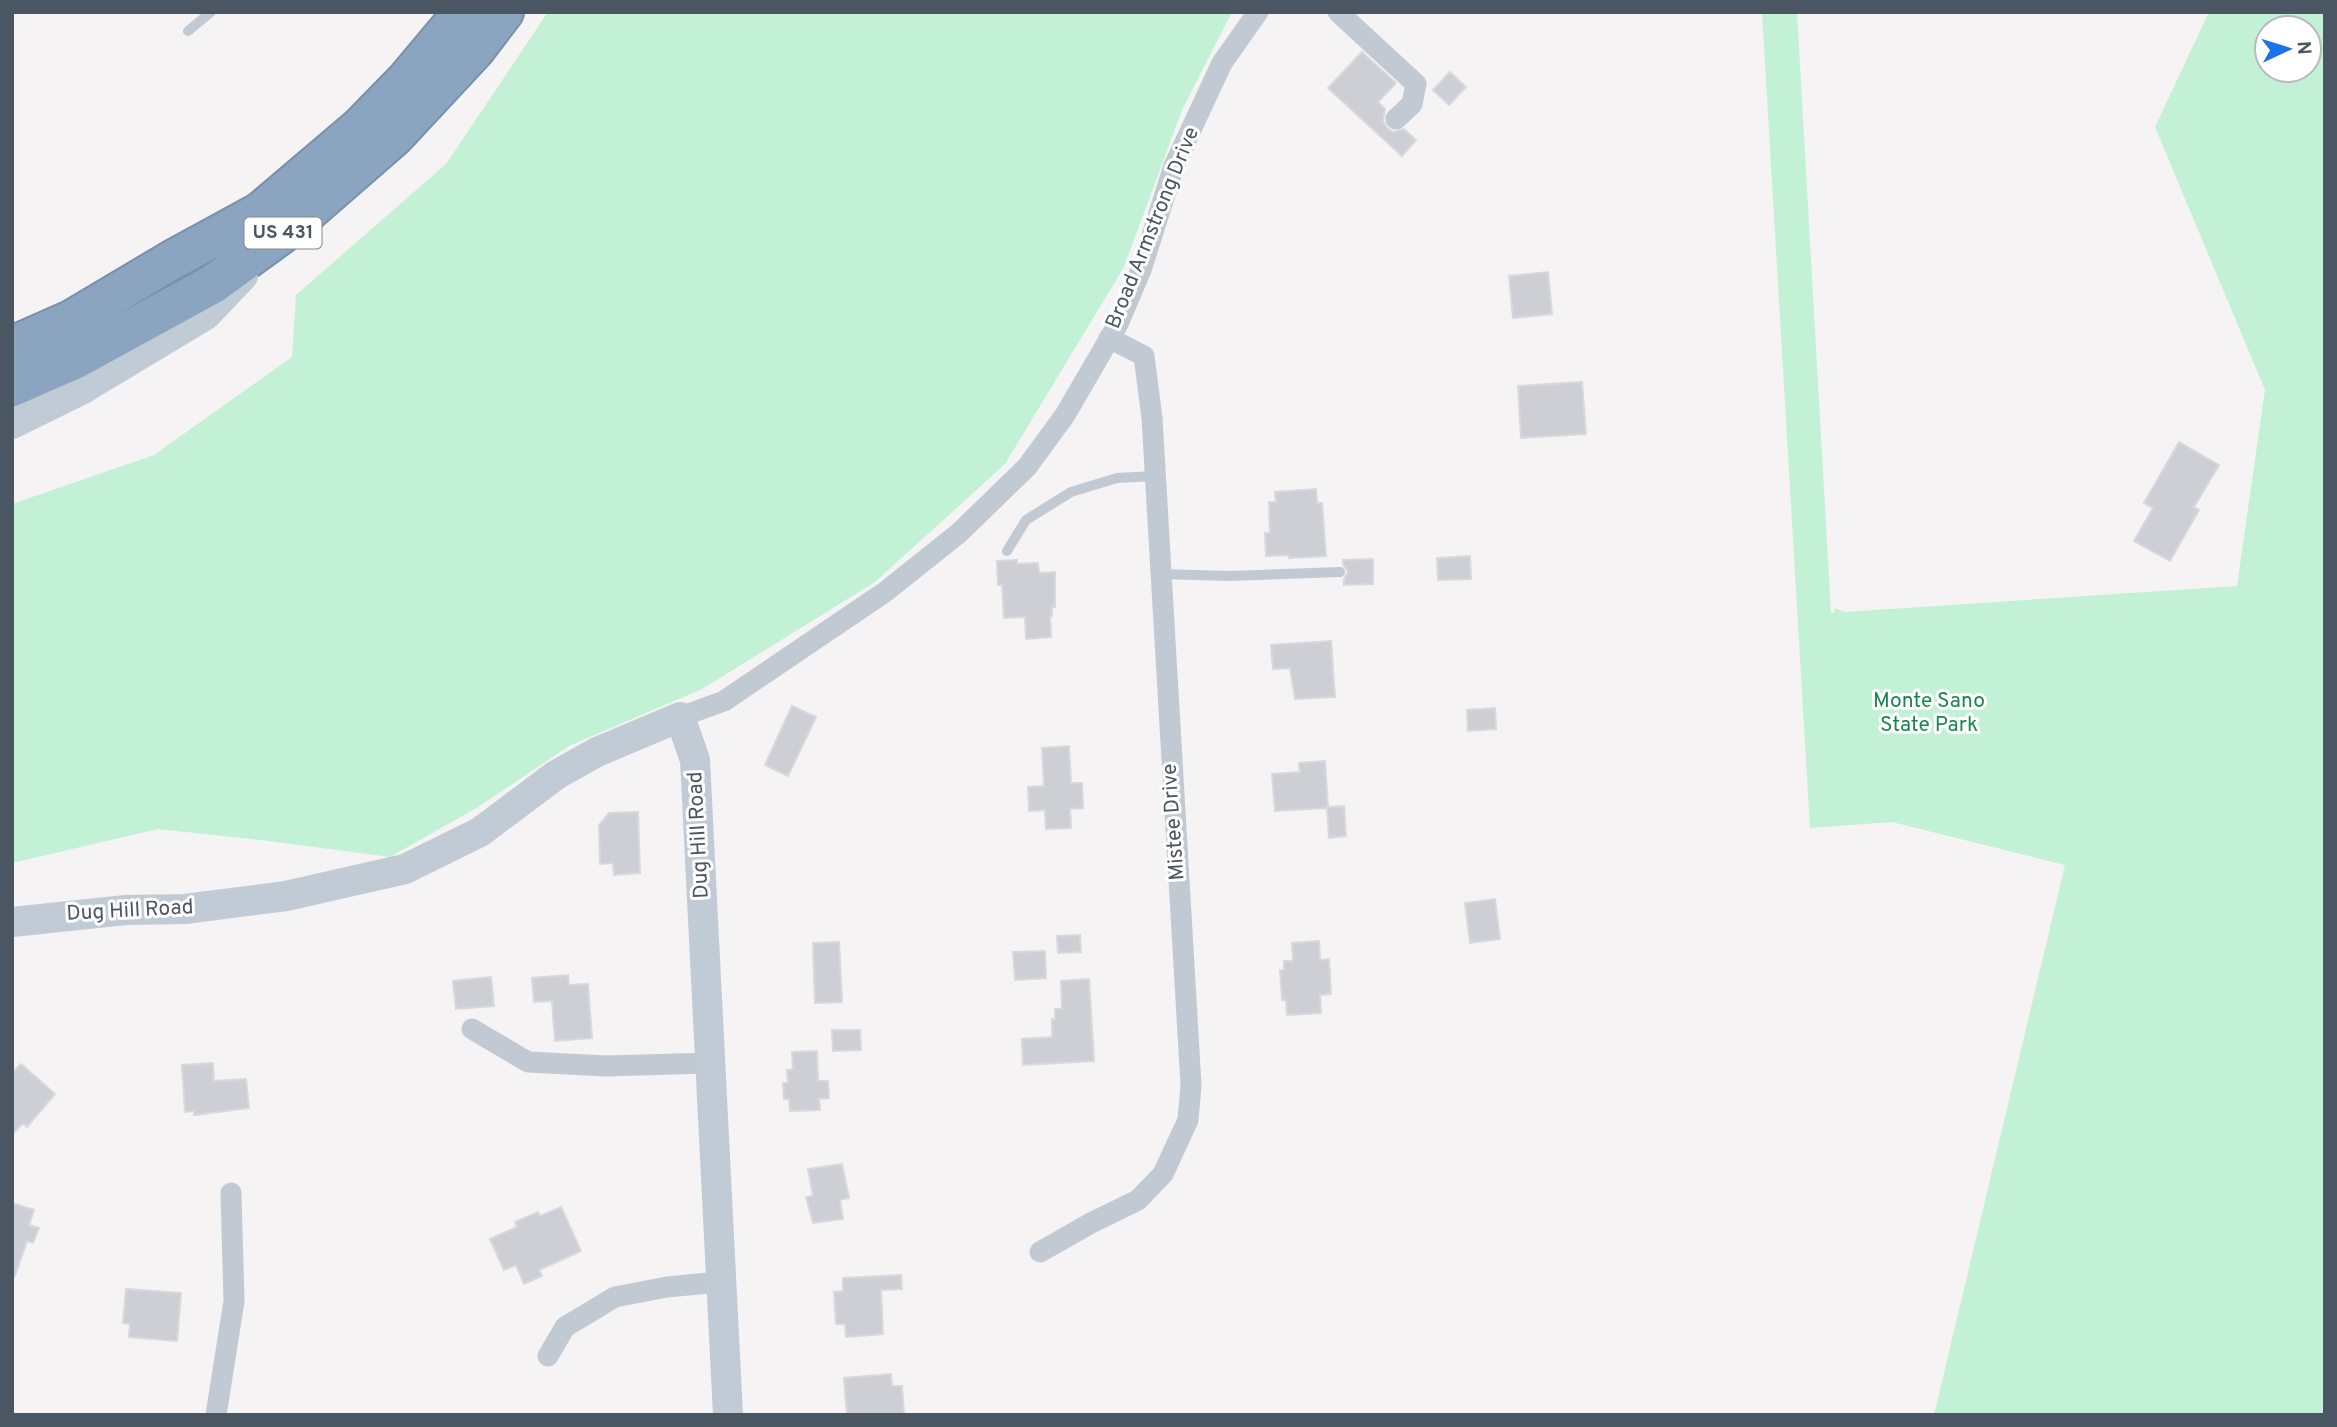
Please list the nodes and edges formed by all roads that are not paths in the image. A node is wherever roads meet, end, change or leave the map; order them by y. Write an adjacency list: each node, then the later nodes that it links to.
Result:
1 (211, 12): 6 (lane)
2 (463, 12): 10 (highway, US 431)
3 (504, 12): 8 (highway, US 431)
4 (1258, 12): 9 (street, Broad Armstrong Drive)
5 (1338, 12): 7 (street)
6 (188, 31)
7 (1396, 119)
8 (286, 231): 11 (highway, US 431); 12 (street)
9 (1109, 338): 13 (street, Mistee Drive); 17 (street, Broad Armstrong Drive)
10 (12, 346)
11 (12, 387)
12 (12, 424)
13 (1155, 476): 14 (lane); 16 (street, Mistee Drive)
14 (1007, 551)
15 (1340, 572): 16 (lane)
16 (1160, 574): 22 (street, Mistee Drive)
17 (680, 717): 18 (street, Dug Hill Road); 20 (street, Dug Hill Road)
18 (12, 922)
19 (472, 1029): 20 (street)
20 (710, 1063): 23 (street, Dug Hill Road)
21 (231, 1193): 25 (street)
22 (1040, 1252)
23 (719, 1282): 24 (street); 26 (street, Dug Hill Road)
24 (548, 1356)
25 (216, 1415)
26 (727, 1415)

